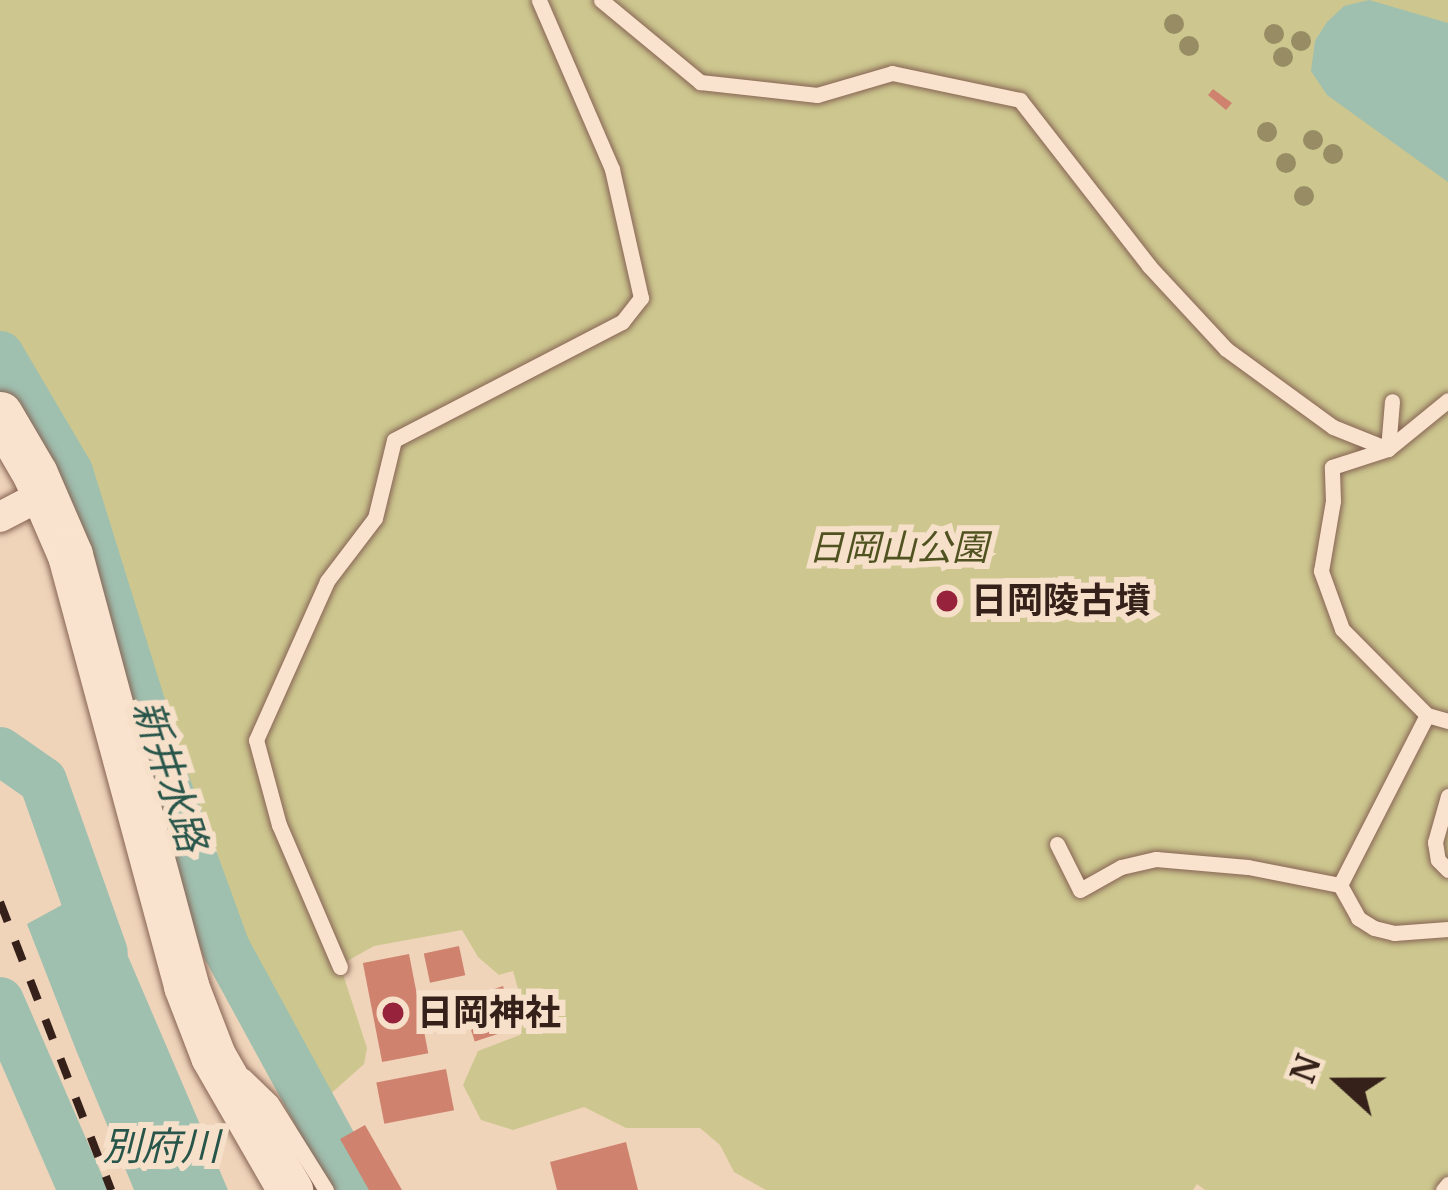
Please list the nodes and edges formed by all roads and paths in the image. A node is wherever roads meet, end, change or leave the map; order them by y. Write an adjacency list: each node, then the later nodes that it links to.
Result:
1 (539, 0): 16 (lane)
2 (601, 0): 6 (lane)
3 (1392, 400): 6 (lane)
4 (1448, 400): 6 (lane)
5 (0, 414): 7 (street)
6 (1388, 448): 9 (lane)
7 (44, 494): 8 (street); 17 (street)
8 (0, 517)
9 (1427, 715): 10 (lane); 14 (lane)
10 (1448, 721)
11 (1448, 796): 13 (lane)
12 (1057, 844): 14 (lane)
13 (1448, 870)
14 (1340, 885): 15 (lane)
15 (1448, 929)
16 (340, 967)
17 (207, 1040): 18 (street); 19 (lane)
18 (290, 1190)
19 (326, 1190)

